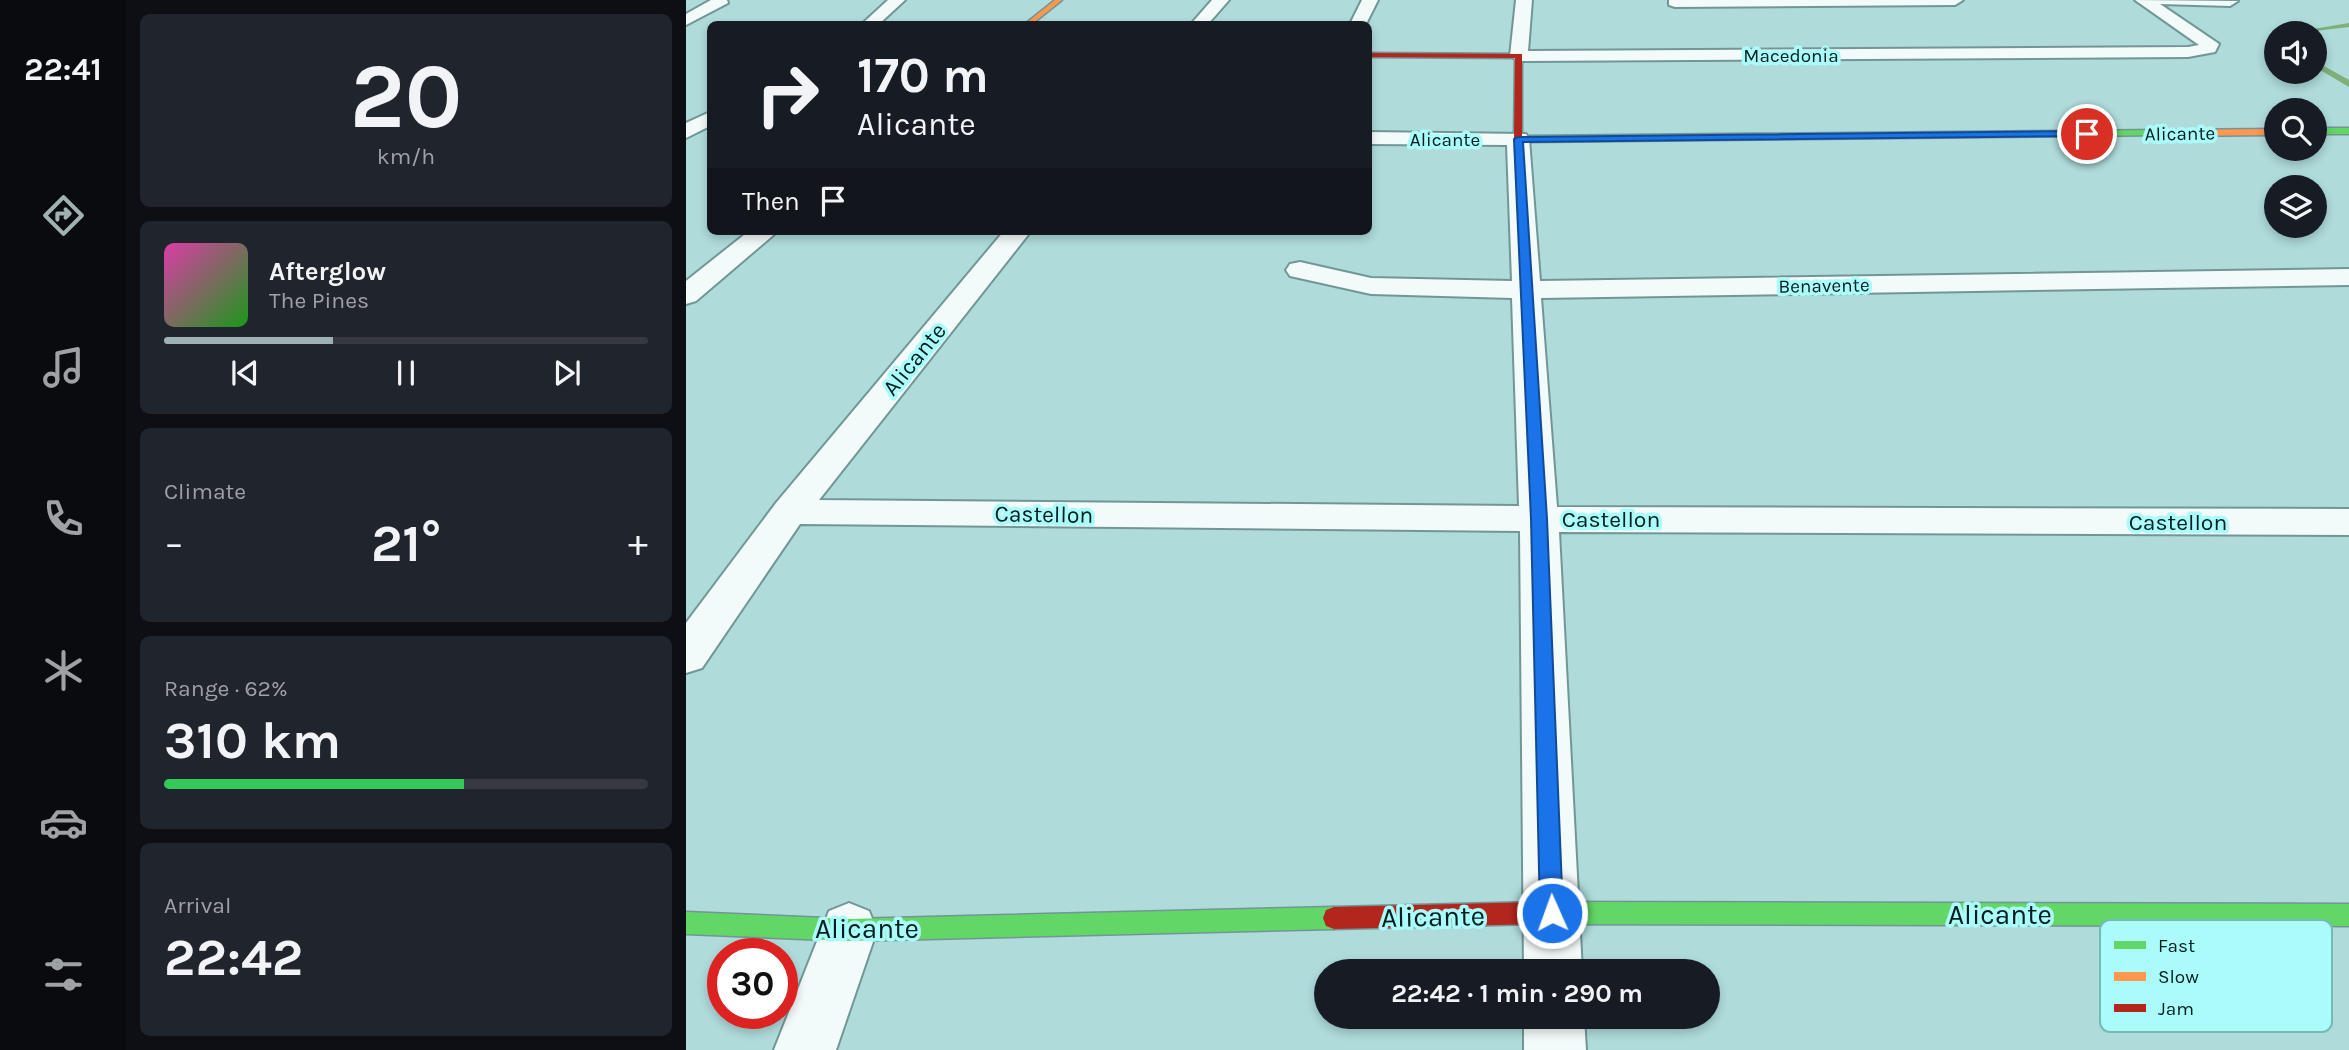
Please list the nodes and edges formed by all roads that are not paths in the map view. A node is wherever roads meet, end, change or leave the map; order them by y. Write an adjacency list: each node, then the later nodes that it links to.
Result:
1 (719, 0): 13 (street)
2 (897, 0): 14 (street)
3 (1059, 0): 15 (street)
4 (1221, 0): 16 (street)
5 (1370, 0): 17 (street)
6 (1524, 0): 19 (street)
7 (1955, 0): 11 (street)
8 (2143, 0): 20 (street, Macedonia)
9 (2162, 0): 12 (street)
10 (1674, 1): 11 (street); 20 (street)
11 (1842, 1)
12 (2230, 1)
13 (686, 20)
14 (873, 21)
15 (1032, 21)
16 (1202, 21)
17 (1360, 21)
18 (1372, 55): 19 (street, Macedonia)
19 (1519, 56): 20 (street, Macedonia); 27 (street)
20 (1695, 56)
21 (707, 120): 24 (street)
22 (2327, 131): 23 (street)
23 (2349, 131)
24 (686, 132)
25 (2264, 132): 27 (street, Alicante)
26 (1372, 138): 27 (street, Alicante)
27 (1518, 139): 32 (street)
28 (760, 235): 33 (street)
29 (1015, 235): 34 (street, Alicante)
30 (1300, 270): 32 (street, Benavente)
31 (2349, 277): 32 (street, Benavente)
32 (1525, 290): 35 (street)
33 (686, 295)
34 (789, 512): 35 (street, Castellon); 37 (street, Alicante)
35 (1539, 519): 36 (street, Castellon); 38 (street)
36 (2349, 522)
37 (686, 656)
38 (1552, 913): 39 (street, Alicante); 41 (street, Alicante); 42 (street)
39 (2349, 915)
40 (686, 923): 41 (street, Alicante)
41 (849, 930): 44 (street)
42 (1553, 959)
43 (1554, 1029): 45 (street)
44 (805, 1050)
45 (1555, 1050)

